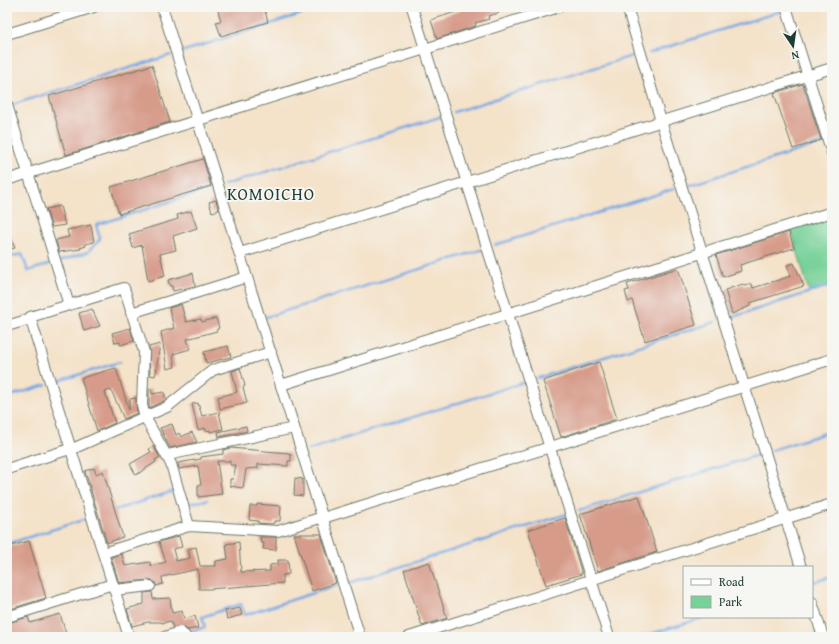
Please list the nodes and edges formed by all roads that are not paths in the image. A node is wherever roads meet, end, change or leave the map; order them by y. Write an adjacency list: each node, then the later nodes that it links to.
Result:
1 (94, 7): 7 (street)
2 (162, 7): 12 (street)
3 (412, 7): 8 (street)
4 (559, 7): 8 (street)
5 (627, 7): 13 (street)
6 (786, 7): 10 (street)
7 (7, 34)
8 (427, 48): 12 (street); 17 (street)
9 (832, 68): 10 (street)
10 (808, 76): 13 (street); 14 (street)
11 (7, 105): 15 (street)
12 (198, 120): 15 (street); 19 (street)
13 (661, 121): 17 (street); 20 (street)
14 (832, 152)
15 (28, 174): 16 (street); 22 (street)
16 (7, 180)
17 (469, 181): 19 (street); 24 (street)
18 (832, 212): 20 (street)
19 (240, 253): 21 (street)
20 (703, 253): 24 (street); 30 (street)
21 (247, 277): 23 (street); 27 (street)
22 (69, 304): 23 (street); 25 (street)
23 (132, 313): 31 (street)
24 (511, 313): 29 (street); 33 (street)
25 (30, 318): 26 (street); 34 (street)
26 (7, 326)
27 (271, 352): 29 (street); 31 (street)
28 (832, 359): 30 (street)
29 (281, 385): 32 (street)
30 (745, 386): 33 (street); 39 (street)
31 (145, 417): 34 (street); 35 (street)
32 (294, 428): 35 (street); 38 (street)
33 (550, 447): 38 (street); 43 (street)
34 (70, 449): 36 (street); 41 (street)
35 (168, 455): 40 (street)
36 (7, 469)
37 (832, 504): 39 (street)
38 (323, 518): 40 (street); 51 (street)
39 (786, 519): 42 (street); 43 (street)
40 (189, 526): 41 (street)
41 (103, 553): 45 (street)
42 (801, 566)
43 (591, 580): 52 (street); 53 (street)
44 (150, 586): 45 (street)
45 (114, 587): 47 (street); 49 (street)
46 (813, 605): 54 (street)
47 (7, 617)
48 (185, 636): 50 (street)
49 (129, 637)
50 (165, 637)
51 (360, 637)
52 (409, 637)
53 (609, 637)
54 (823, 637)

